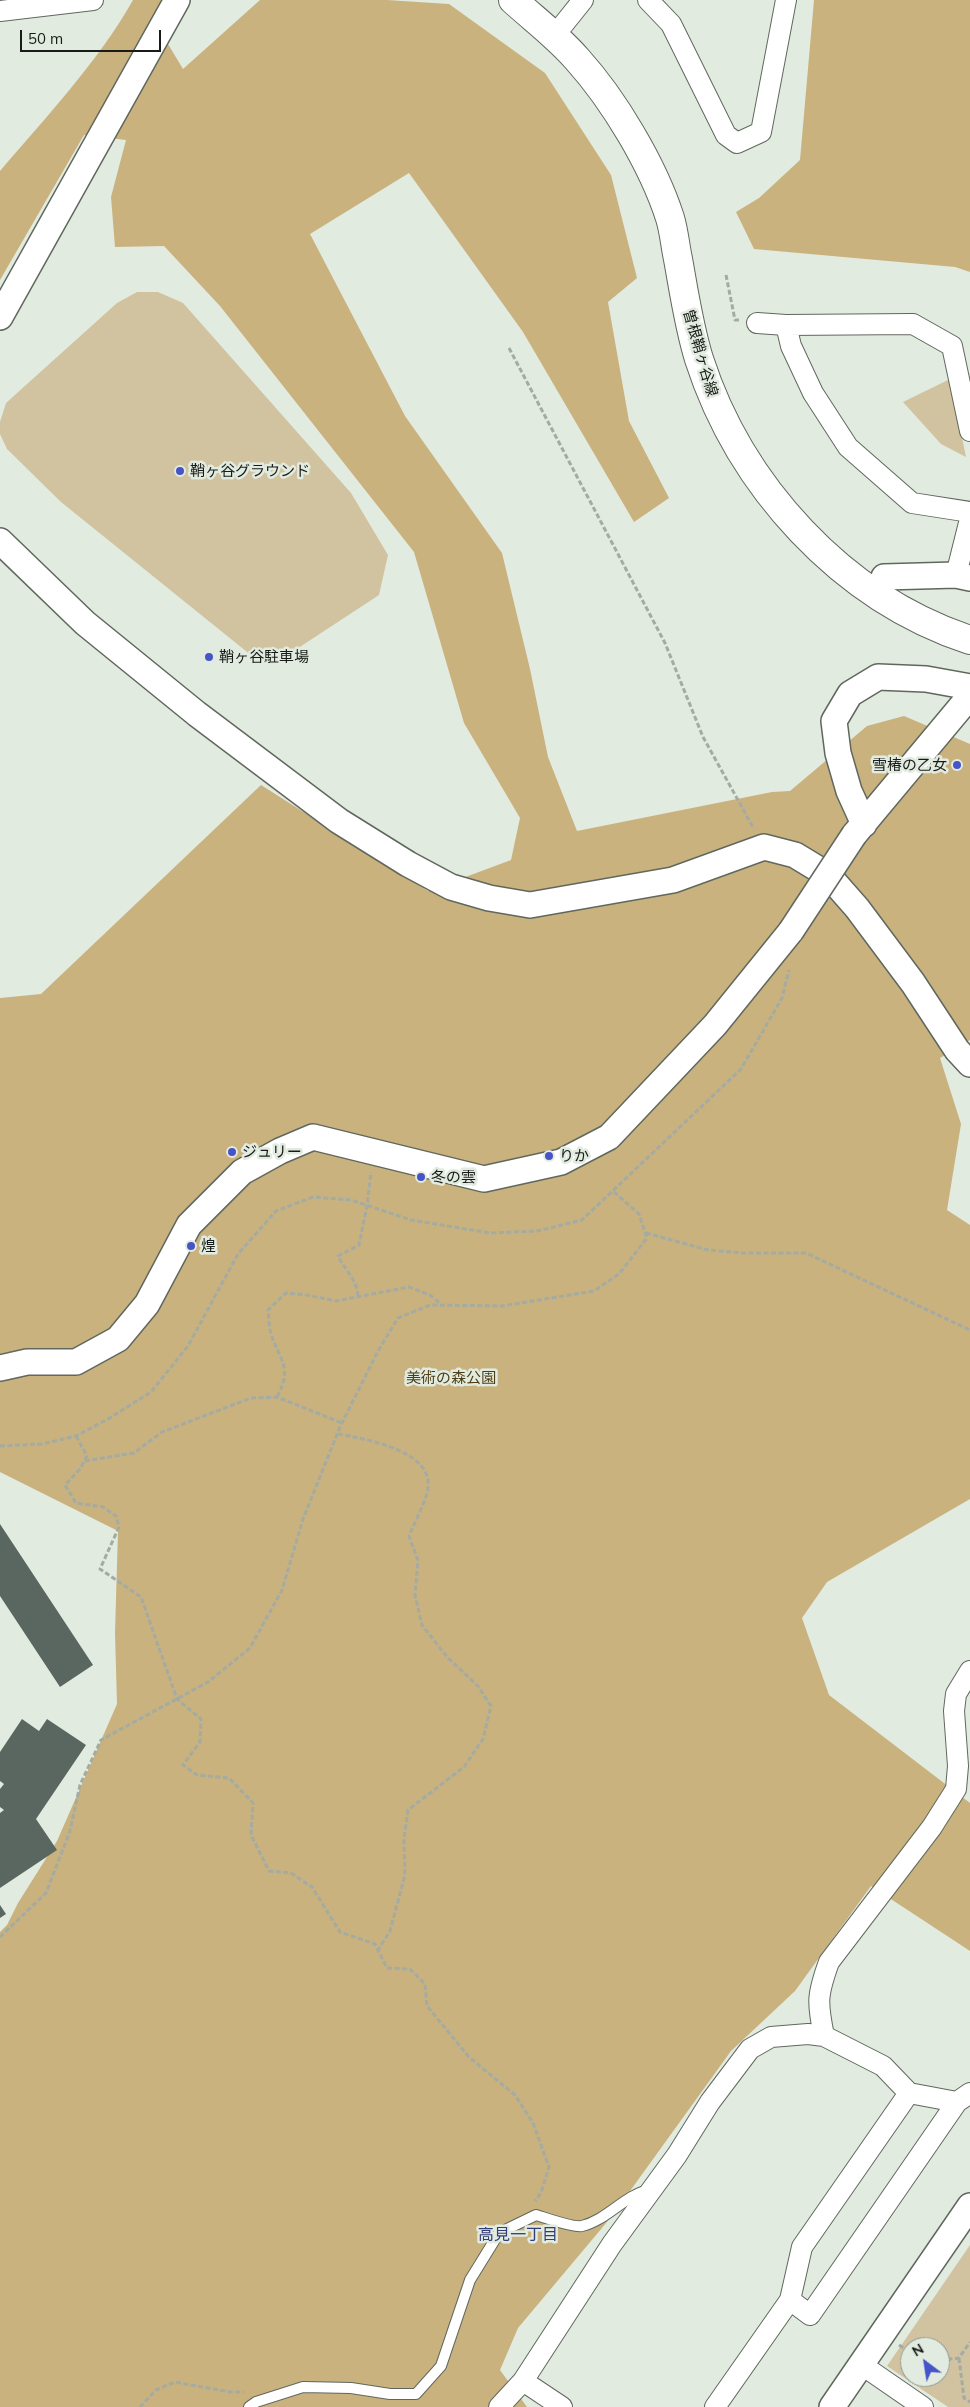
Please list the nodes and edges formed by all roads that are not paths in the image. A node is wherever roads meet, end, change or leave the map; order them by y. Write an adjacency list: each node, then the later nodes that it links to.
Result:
1 (93, 0): 8 (street)
2 (177, 0): 10 (street)
3 (513, 0): 20 (main road, 曽根鞘ヶ谷線)
4 (537, 0): 9 (main road, 曽根鞘ヶ谷線)
5 (583, 0): 9 (street)
6 (648, 0): 7 (street)
7 (786, 0)
8 (0, 11)
9 (562, 25): 18 (main road, 曽根鞘ヶ谷線)
10 (0, 317)
11 (757, 323): 12 (street)
12 (786, 325): 13 (street); 14 (street)
13 (970, 431)
14 (970, 512)
15 (970, 519): 17 (street)
16 (0, 541): 24 (street)
17 (963, 576): 18 (street)
18 (884, 577): 19 (main road, 曽根鞘ヶ谷線)
19 (970, 623)
20 (970, 640)
21 (970, 687): 23 (street)
22 (970, 696): 23 (street)
23 (859, 830): 25 (street, bridge)
24 (970, 1064)
25 (0, 1368)
26 (970, 1671): 27 (street)
27 (824, 2036): 28 (street); 30 (street)
28 (909, 2093): 29 (street); 32 (street)
29 (964, 2098): 32 (street)
30 (652, 2189): 34 (street); 35 (lane)
31 (970, 2206): 33 (street)
32 (790, 2300): 38 (street)
33 (862, 2365): 39 (street); 40 (street)
34 (523, 2382): 36 (street); 37 (street)
35 (249, 2407)
36 (499, 2407)
37 (562, 2407)
38 (714, 2407)
39 (832, 2407)
40 (924, 2407)

